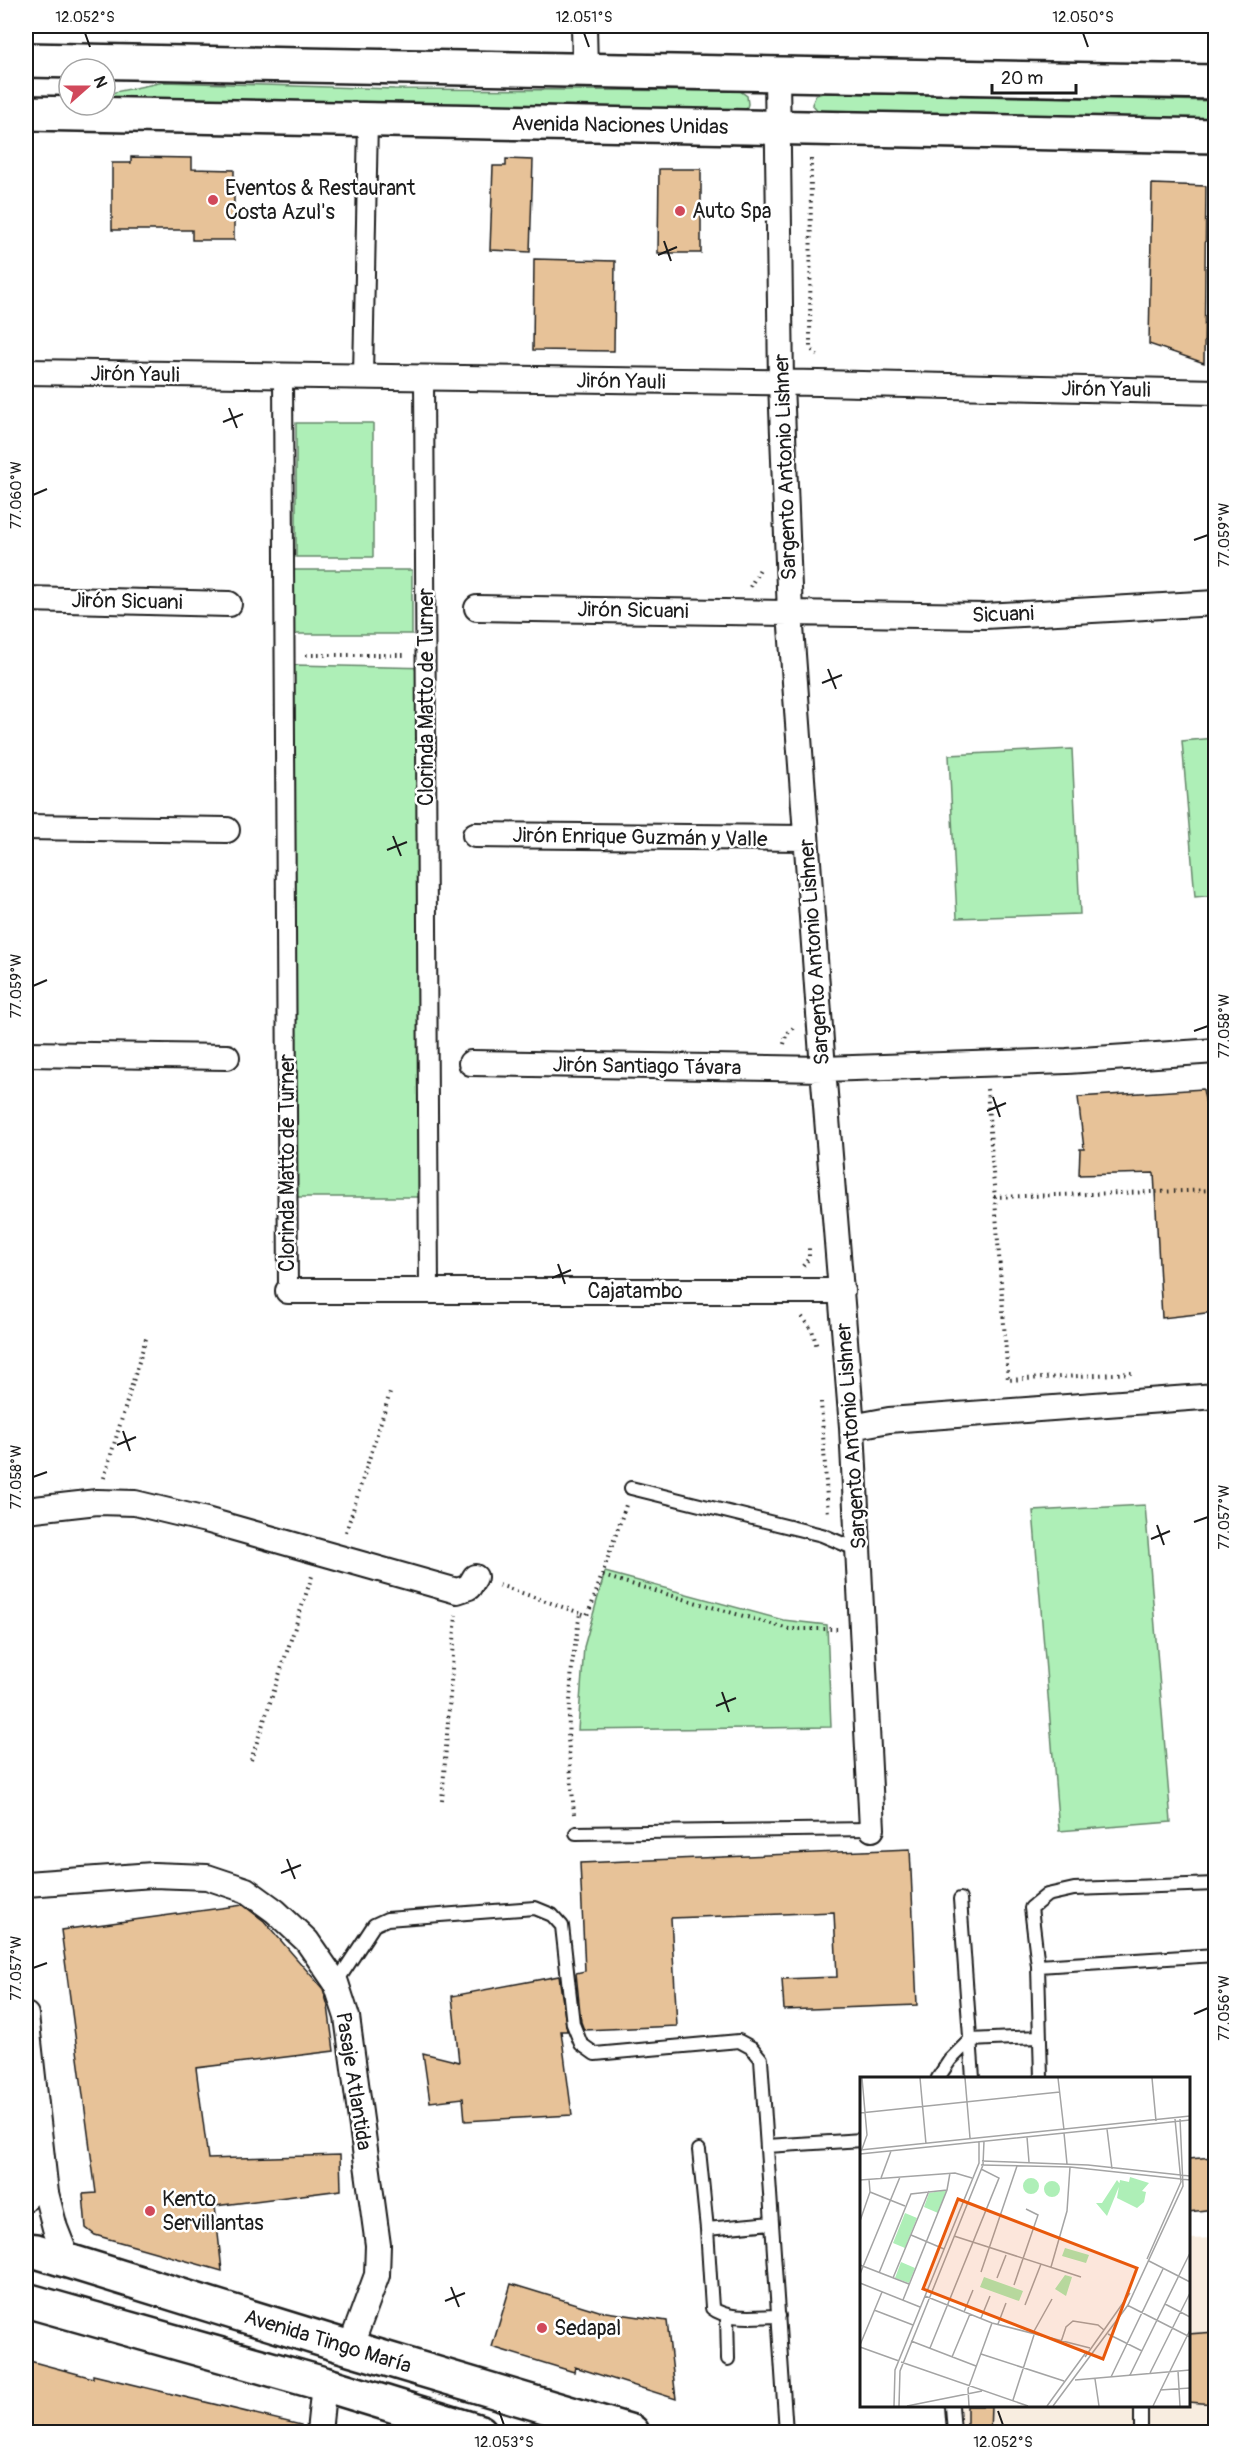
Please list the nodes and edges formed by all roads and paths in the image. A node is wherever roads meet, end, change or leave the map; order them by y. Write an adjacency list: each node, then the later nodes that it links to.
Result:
1 (584, 26): 3 (street)
2 (26, 60): 3 (main road)
3 (585, 70): 4 (main road)
4 (777, 74): 5 (main road); 8 (street, Sargento Antonio Lishner)
5 (1215, 82)
6 (26, 113): 7 (main road, Avenida Naciones Unidas)
7 (368, 120): 8 (main road, Avenida Naciones Unidas); 12 (street)
8 (778, 128): 9 (main road, Avenida Naciones Unidas); 14 (street, Sargento Antonio Lishner)
9 (1215, 136)
10 (26, 372): 11 (street, Jirón Yauli)
11 (283, 376): 12 (street, Jirón Yauli); 21 (street, Clorinda Matto de Turner)
12 (363, 376): 13 (street, Jirón Yauli)
13 (424, 378): 14 (street, Jirón Yauli); 22 (street, Clorinda Matto de Turner)
14 (781, 383): 15 (street, Jirón Yauli); 20 (street, Sargento Antonio Lishner)
15 (1215, 392)
16 (26, 599): 18 (street, Jirón Sicuani)
17 (1215, 603): 20 (street, Sicuani)
18 (229, 604)
19 (477, 608): 20 (street, Jirón Sicuani)
20 (790, 613): 26 (street, Sargento Antonio Lishner)
21 (284, 655): 22 (path); 35 (street, Clorinda Matto de Turner)
22 (426, 655): 36 (street, Clorinda Matto de Turner)
23 (26, 827): 24 (street)
24 (227, 830)
25 (475, 835): 26 (street, Jirón Enrique Guzmán y Valle)
26 (806, 838): 31 (street, Sargento Antonio Lishner)
27 (1215, 1051): 31 (street, Jirón Santiago Távara)
28 (26, 1054): 29 (street)
29 (227, 1057)
30 (471, 1063): 31 (street, Jirón Santiago Távara)
31 (823, 1069): 37 (street, Sargento Antonio Lishner)
32 (986, 1085): 34 (path)
33 (1215, 1190): 34 (path)
34 (994, 1197): 39 (path)
35 (288, 1291): 36 (street, Clorinda Matto de Turner)
36 (429, 1291): 37 (street, Cajatambo)
37 (842, 1291): 42 (street, Sargento Antonio Lishner)
38 (147, 1335): 44 (path)
39 (1135, 1373)
40 (390, 1393): 47 (path)
41 (1215, 1396): 42 (street)
42 (852, 1427): 46 (street, Sargento Antonio Lishner)
43 (632, 1488): 46 (lane); 48 (path)
44 (97, 1502): 45 (street); 47 (street)
45 (26, 1510)
46 (858, 1550): 51 (street, Sargento Antonio Lishner)
47 (329, 1555): 49 (street); 52 (path)
48 (603, 1576): 50 (path); 51 (path)
49 (466, 1584): 50 (path); 53 (path)
50 (580, 1613): 55 (path)
51 (862, 1630): 54 (street, Sargento Antonio Lishner)
52 (250, 1760)
53 (442, 1801)
54 (872, 1829): 55 (lane)
55 (576, 1833)
56 (26, 1884): 61 (street, Pasaje Atlantida)
57 (1215, 1884): 60 (lane)
58 (960, 1899): 64 (lane)
59 (1215, 1955): 60 (lane)
60 (1038, 1966): 63 (lane)
61 (336, 1983): 69 (lane); 80 (street, Pasaje Atlantida)
62 (26, 2015): 71 (street)
63 (1039, 2037): 64 (lane); 67 (lane)
64 (970, 2040): 65 (lane); 66 (lane)
65 (939, 2077)
66 (974, 2077)
67 (1041, 2077)
68 (860, 2140): 69 (lane)
69 (767, 2146): 73 (lane)
70 (699, 2150): 74 (lane)
71 (41, 2158): 72 (street); 76 (street)
72 (26, 2198)
73 (772, 2223): 74 (lane); 79 (lane)
74 (707, 2229): 78 (lane)
75 (26, 2250): 76 (main road, Avenida Tingo María)
76 (68, 2261): 80 (main road, Avenida Tingo María)
77 (26, 2300): 82 (main road, Avenida Tingo María)
78 (727, 2315): 79 (lane); 81 (lane)
79 (779, 2316): 88 (lane)
80 (350, 2349): 85 (main road, Avenida Tingo María)
81 (728, 2359)
82 (324, 2384): 86 (street); 87 (main road, Avenida Tingo María)
83 (952, 2407): 89 (lane)
84 (1141, 2407): 90 (lane)
85 (618, 2431)
86 (319, 2433)
87 (480, 2433)
88 (786, 2433)
89 (954, 2433)
90 (1141, 2433)

